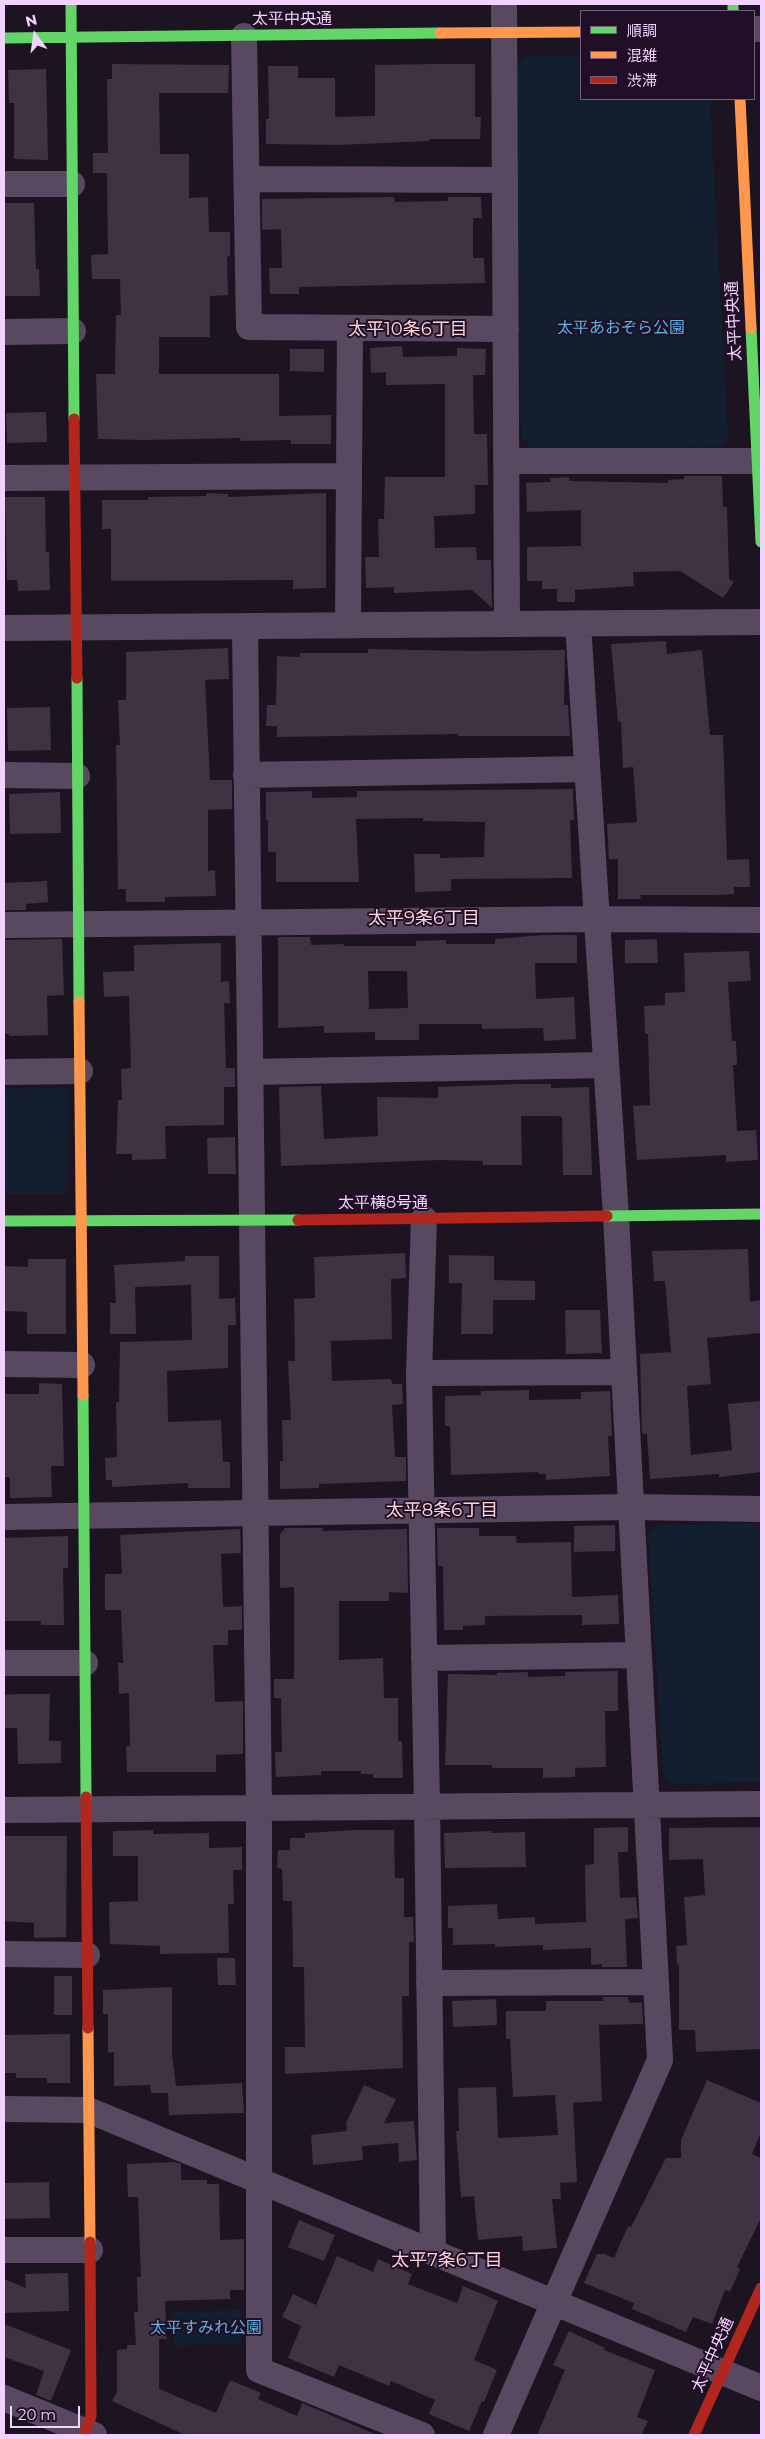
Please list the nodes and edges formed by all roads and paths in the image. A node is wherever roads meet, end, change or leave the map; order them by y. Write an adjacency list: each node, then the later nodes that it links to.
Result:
1 (70, 4): 6 (street)
2 (504, 4): 4 (street)
3 (580, 32): 4 (street, 太平中央通)
4 (504, 34): 5 (street, 太平中央通); 10 (street)
5 (244, 36): 6 (street, 太平中央通); 9 (street)
6 (71, 37): 7 (street, 太平中央通); 12 (street)
7 (4, 38)
8 (740, 100): 13 (street, 太平中央通)
9 (247, 179): 10 (street); 14 (street)
10 (505, 180): 15 (street)
11 (4, 184): 12 (street)
12 (72, 184): 16 (street)
13 (756, 327): 19 (street, 太平中央通)
14 (350, 328): 15 (street); 21 (street)
15 (506, 329): 18 (street)
16 (73, 331): 17 (street); 20 (street)
17 (4, 332)
18 (506, 461): 19 (street); 25 (street)
19 (757, 461): 23 (street, 太平中央通)
20 (74, 476): 21 (street); 22 (street); 30 (street)
21 (348, 476): 28 (street)
22 (4, 478)
23 (761, 542)
24 (761, 622): 26 (street)
25 (508, 624): 26 (street); 28 (street)
26 (578, 624): 31 (street)
27 (245, 626): 28 (street); 30 (street); 32 (street)
28 (348, 626)
29 (4, 628): 30 (street)
30 (76, 628): 34 (street)
31 (587, 769): 32 (street); 35 (street)
32 (246, 775): 37 (street)
33 (4, 776): 34 (street)
34 (77, 776): 38 (street)
35 (597, 919): 36 (street); 37 (street); 40 (street)
36 (761, 920)
37 (248, 922): 38 (street); 43 (street)
38 (78, 924): 39 (street); 41 (street)
39 (4, 925)
40 (605, 1065): 43 (street); 45 (street)
41 (80, 1071): 42 (street); 48 (street)
42 (4, 1072)
43 (250, 1072): 46 (street)
44 (761, 1214): 45 (street, 太平横8号通)
45 (616, 1216): 47 (street, 太平横8号通); 52 (street)
46 (251, 1219): 47 (street, 太平横8号通); 48 (street, 太平横8号通); 57 (street)
47 (424, 1219): 53 (street)
48 (81, 1220): 49 (street, 太平横8号通); 51 (street)
49 (4, 1221)
50 (4, 1364): 51 (street)
51 (82, 1365): 58 (street)
52 (624, 1372): 53 (street); 54 (street)
53 (419, 1373): 56 (street)
54 (631, 1507): 55 (street); 56 (street); 60 (street)
55 (761, 1509)
56 (422, 1510): 57 (street); 61 (street)
57 (257, 1512): 58 (street); 67 (street)
58 (84, 1516): 59 (street); 63 (street)
59 (4, 1517)
60 (638, 1655): 61 (street); 65 (street)
61 (424, 1658): 66 (street)
62 (4, 1663): 63 (street)
63 (85, 1664): 69 (street)
64 (761, 1804): 65 (street)
65 (648, 1805): 66 (street); 72 (street)
66 (428, 1807): 67 (street); 73 (street)
67 (259, 1809): 69 (street); 76 (street)
68 (4, 1810): 69 (street)
69 (86, 1810): 71 (street)
70 (4, 1954): 71 (street)
71 (87, 1954): 75 (street)
72 (656, 1982): 73 (street); 81 (street)
73 (429, 1983): 79 (street)
74 (4, 2109): 75 (street)
75 (88, 2110): 76 (street); 78 (street)
76 (258, 2180): 79 (street); 86 (street)
77 (4, 2250): 78 (street)
78 (90, 2250): 85 (street)
79 (432, 2252): 81 (street)
80 (761, 2288): 82 (street, 太平中央通)
81 (554, 2302): 82 (street); 87 (street)
82 (724, 2373): 83 (street); 88 (street, 太平中央通)
83 (761, 2388)
84 (4, 2398): 85 (street)
85 (88, 2434)
86 (422, 2435)
87 (496, 2435)
88 (694, 2435)

